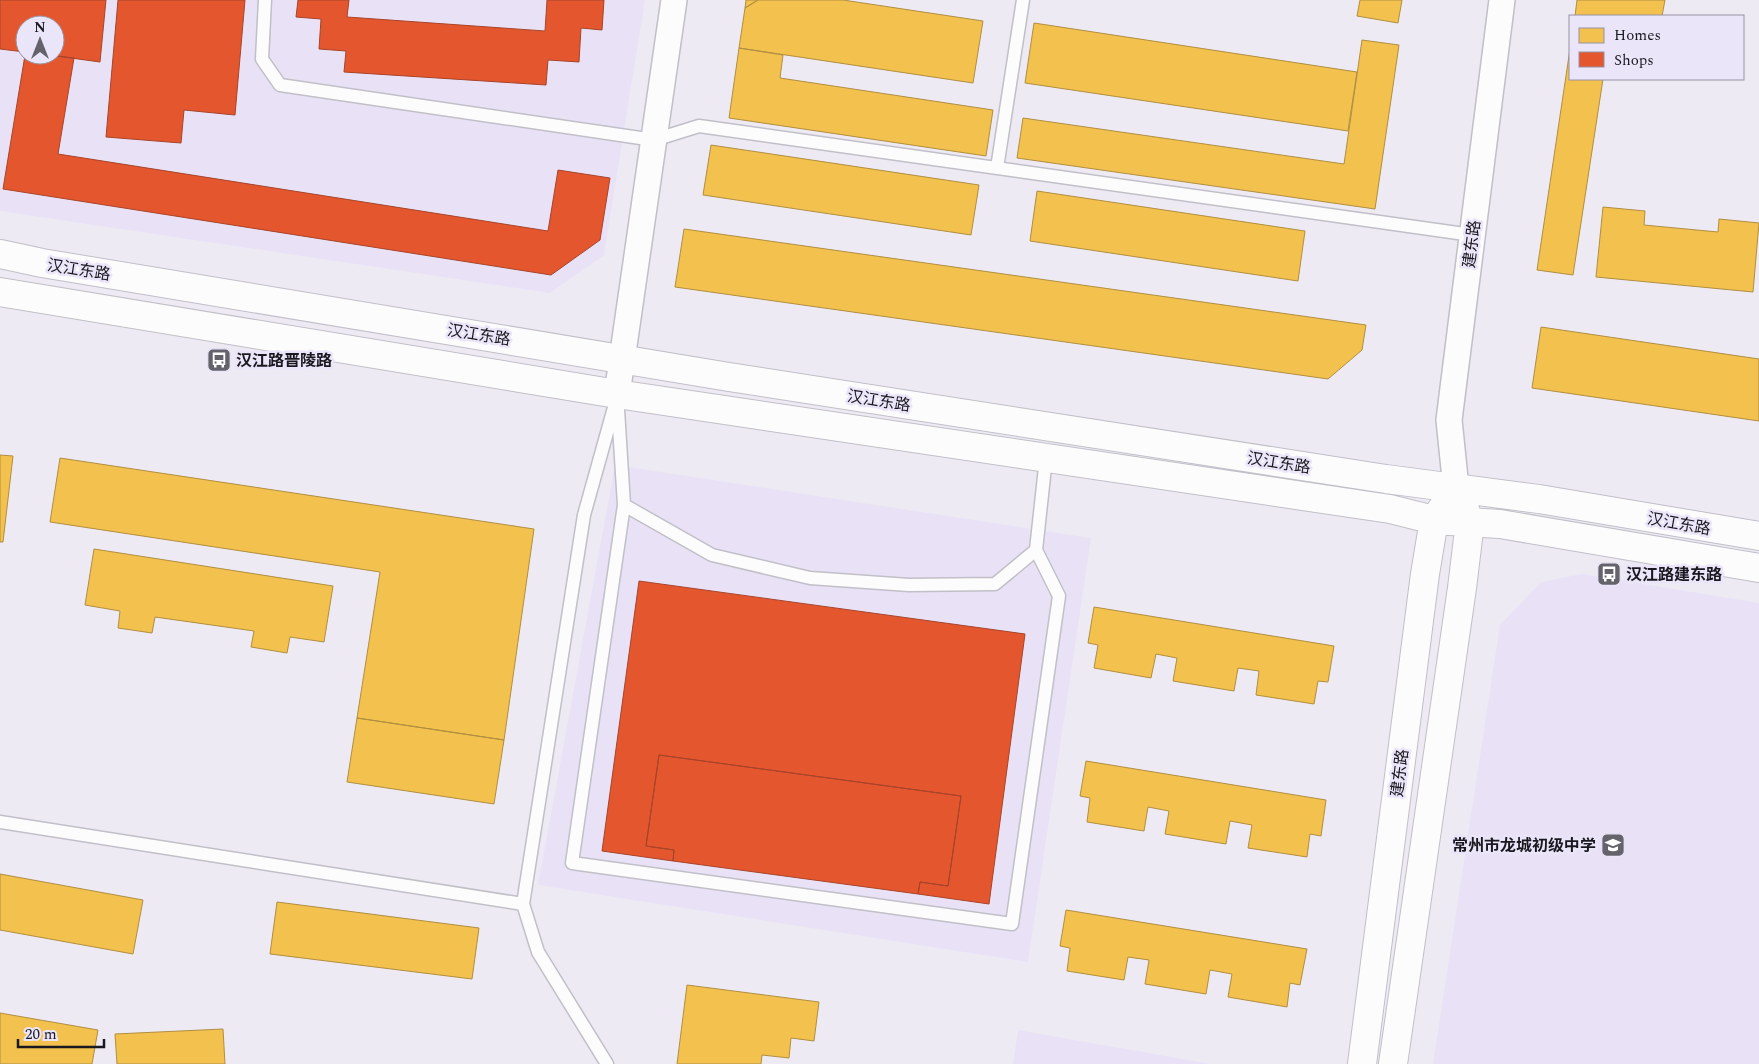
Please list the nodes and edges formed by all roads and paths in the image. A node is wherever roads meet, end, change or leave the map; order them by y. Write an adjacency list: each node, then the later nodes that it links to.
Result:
1 (265, 0): 5 (lane)
2 (674, 0): 5 (street)
3 (1023, 0): 6 (lane)
4 (1502, 0): 7 (street, 建东路)
5 (654, 140): 6 (lane); 10 (street)
6 (997, 168): 7 (lane)
7 (1472, 235): 13 (street, 建东路)
8 (0, 254): 10 (street, 汉江东路)
9 (0, 292): 11 (street, 汉江东路)
10 (623, 358): 11 (street); 13 (street, 汉江东路)
11 (618, 394): 12 (street, 汉江东路); 14 (lane); 21 (lane)
12 (1046, 458): 15 (street, 汉江东路); 18 (lane)
13 (1456, 488): 15 (street, 建东路); 16 (street, 建东路); 17 (street, 汉江东路)
14 (624, 505): 18 (lane); 18 (lane)
15 (1434, 520): 16 (street, 汉江东路); 23 (street, 建东路)
16 (1470, 522): 19 (street, 汉江东路); 24 (street, 建东路)
17 (1759, 536)
18 (1036, 550)
19 (1759, 568)
20 (0, 822): 21 (lane)
21 (524, 904): 22 (lane)
22 (607, 1064)
23 (1362, 1064)
24 (1393, 1064)

